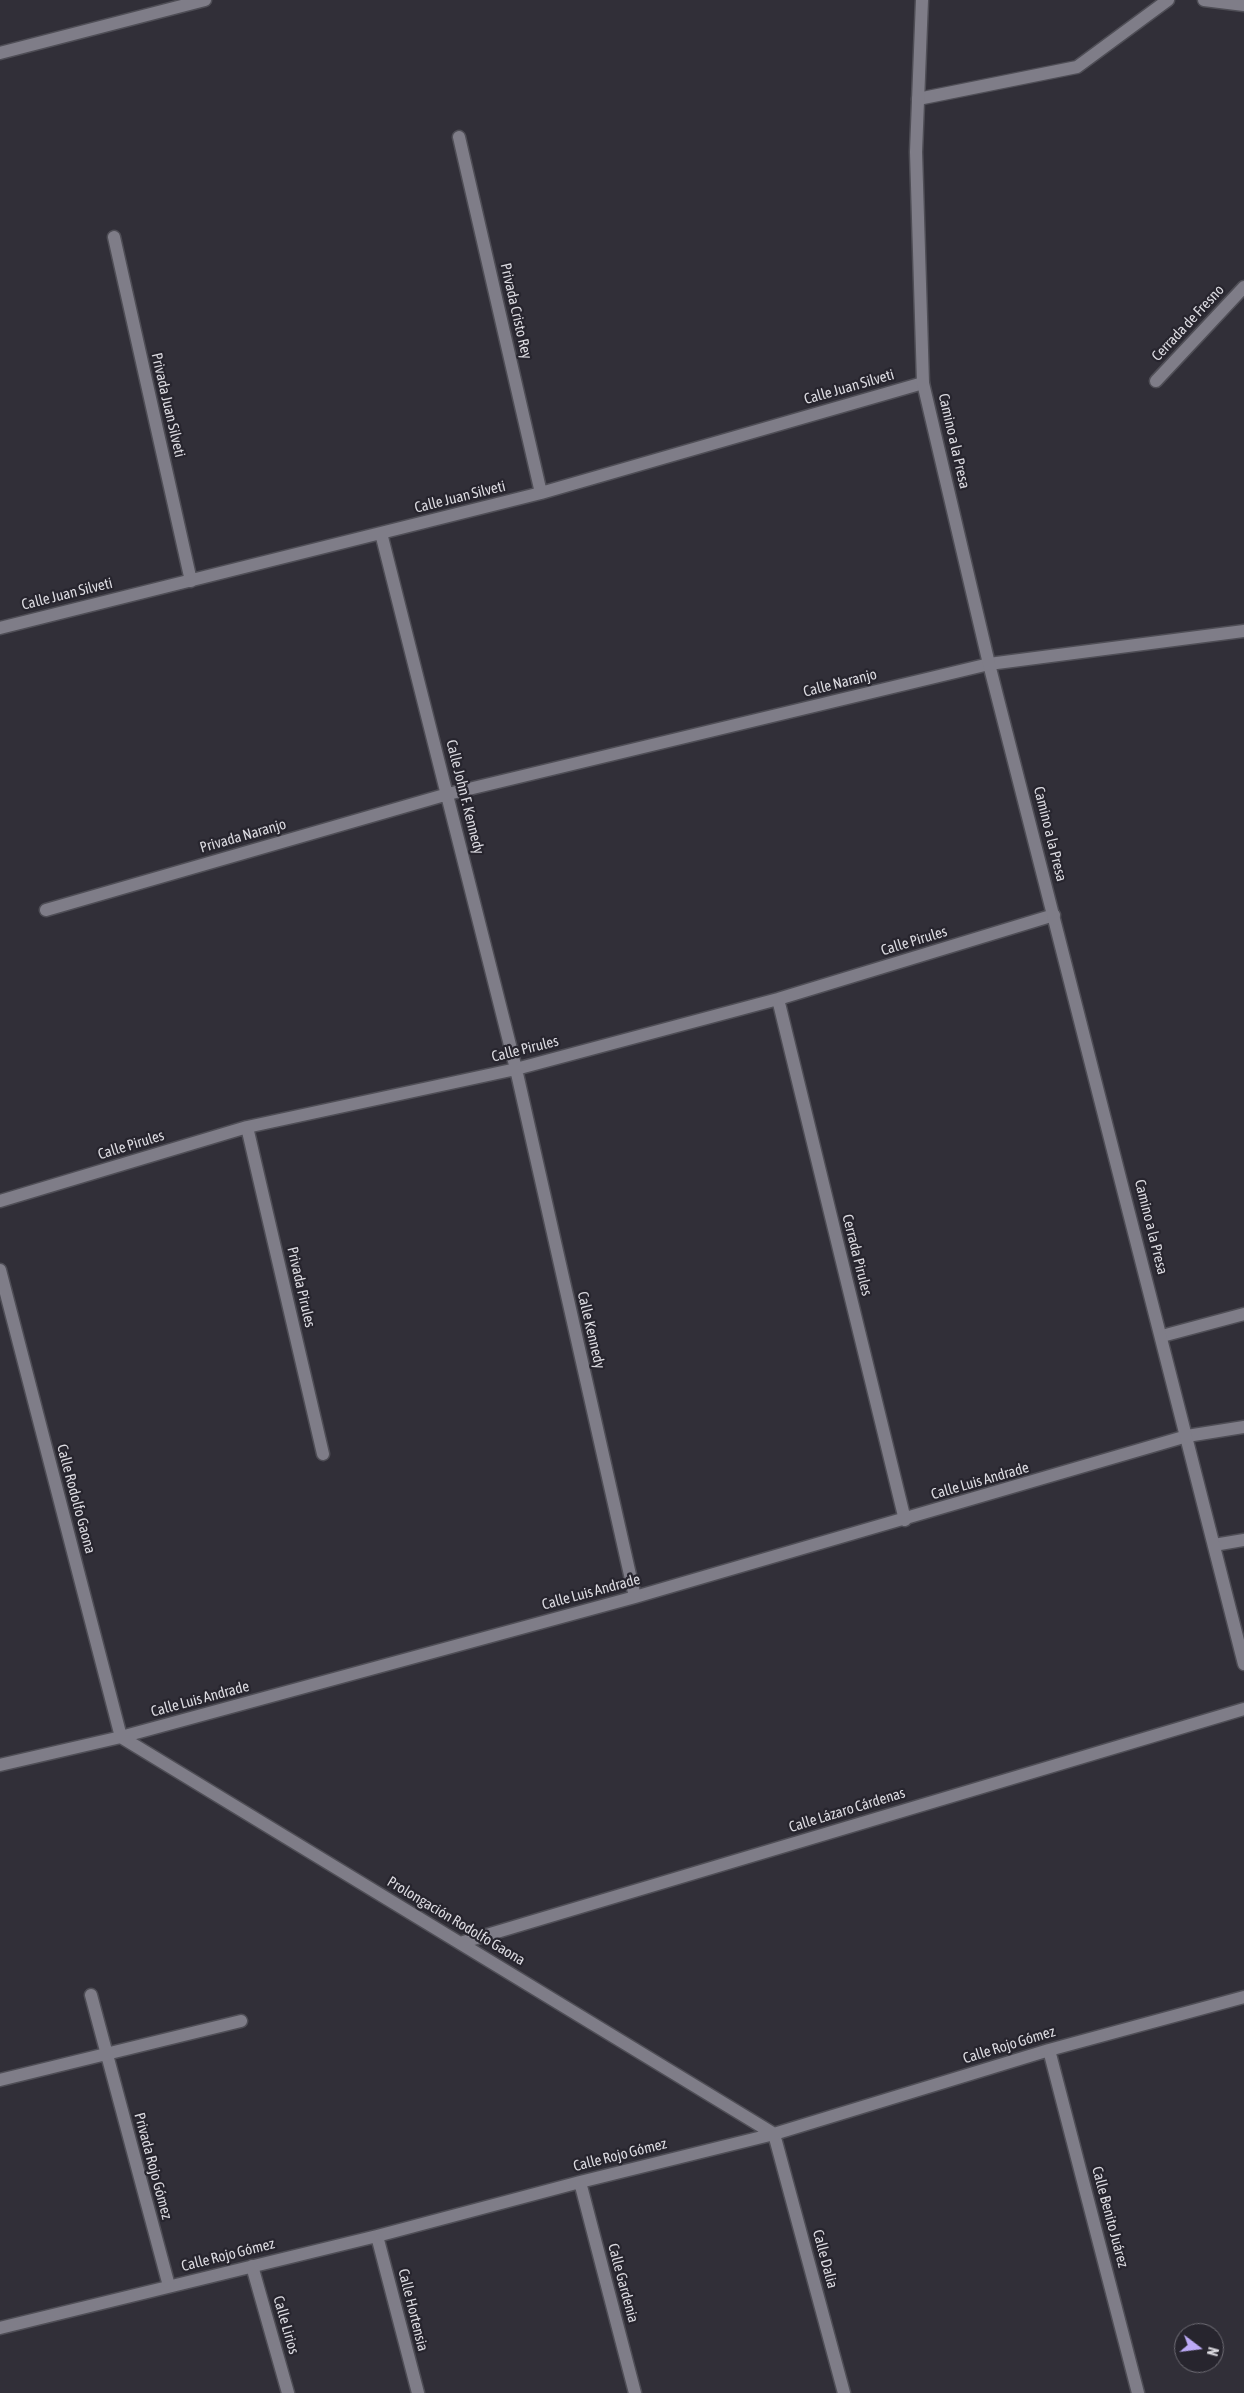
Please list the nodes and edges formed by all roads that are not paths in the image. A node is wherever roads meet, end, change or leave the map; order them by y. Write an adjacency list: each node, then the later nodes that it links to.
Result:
1 (205, 0): 6 (street)
2 (922, 0): 7 (street, Camino a la Presa)
3 (1168, 0): 7 (street)
4 (1204, 0): 5 (street)
5 (1244, 5)
6 (0, 53)
7 (918, 99): 12 (street, Camino a la Presa)
8 (459, 137): 13 (street, Privada Cristo Rey)
9 (114, 237): 15 (street, Privada Juan Silveti)
10 (1244, 287): 11 (street, Cerrada de Fresno)
11 (1156, 381)
12 (923, 383): 13 (street, Calle Juan Silveti); 18 (street, Camino a la Presa)
13 (541, 493): 14 (street, Calle Juan Silveti)
14 (381, 533): 15 (street, Calle Juan Silveti); 19 (street, Calle John F. Kennedy)
15 (191, 581): 16 (street, Calle Juan Silveti)
16 (0, 628)
17 (1244, 632): 18 (street, Calle Naranjo)
18 (989, 664): 19 (street, Calle Naranjo); 21 (street, Camino a la Presa)
19 (448, 794): 20 (street, Privada Naranjo); 23 (street, Calle John F. Kennedy)
20 (46, 910)
21 (1054, 915): 22 (street, Calle Pirules); 28 (street, Camino a la Presa)
22 (778, 999): 23 (street, Calle Pirules); 32 (street, Cerrada Pirules)
23 (516, 1070): 24 (street, Calle Pirules); 35 (street, Calle Kennedy)
24 (247, 1127): 25 (street, Calle Pirules); 31 (street, Privada Pirules)
25 (0, 1201)
26 (0, 1270): 38 (street, Calle Rodolfo Gaona)
27 (1244, 1314): 28 (street)
28 (1162, 1336): 30 (street, Camino a la Presa)
29 (1244, 1428): 30 (street, Calle Luis Andrade)
30 (1187, 1436): 32 (street, Calle Luis Andrade); 34 (street, Camino a la Presa)
31 (323, 1454)
32 (905, 1520): 35 (street, Calle Luis Andrade)
33 (1244, 1540): 34 (street)
34 (1214, 1545): 36 (street, Camino a la Presa)
35 (635, 1598): 38 (street, Calle Luis Andrade)
36 (1244, 1664)
37 (1244, 1709): 40 (street, Calle Lázaro Cárdenas)
38 (121, 1737): 39 (street, Calle Luis Andrade); 40 (street, Prolongación Rodolfo Gaona)
39 (0, 1765)
40 (460, 1943): 47 (street, Prolongación Rodolfo Gaona)
41 (91, 1995): 45 (street, Privada Rojo Gómez)
42 (1244, 1996): 44 (street, Calle Rojo Gómez)
43 (241, 2021): 45 (street)
44 (1049, 2050): 47 (street, Calle Rojo Gómez); 57 (street, Calle Benito Juárez)
45 (106, 2055): 46 (street); 51 (street, Privada Rojo Gómez)
46 (0, 2080)
47 (774, 2134): 48 (street, Calle Rojo Gómez); 56 (street, Calle Dalia)
48 (580, 2182): 49 (street, Calle Rojo Gómez); 55 (street, Calle Gardenia)
49 (378, 2236): 50 (street, Calle Rojo Gómez); 54 (street, Calle Hortensia)
50 (252, 2266): 51 (street, Calle Rojo Gómez); 53 (street, Calle Lirios)
51 (169, 2286): 52 (street, Calle Rojo Gómez)
52 (0, 2328)
53 (288, 2393)
54 (418, 2393)
55 (635, 2393)
56 (844, 2393)
57 (1138, 2393)

